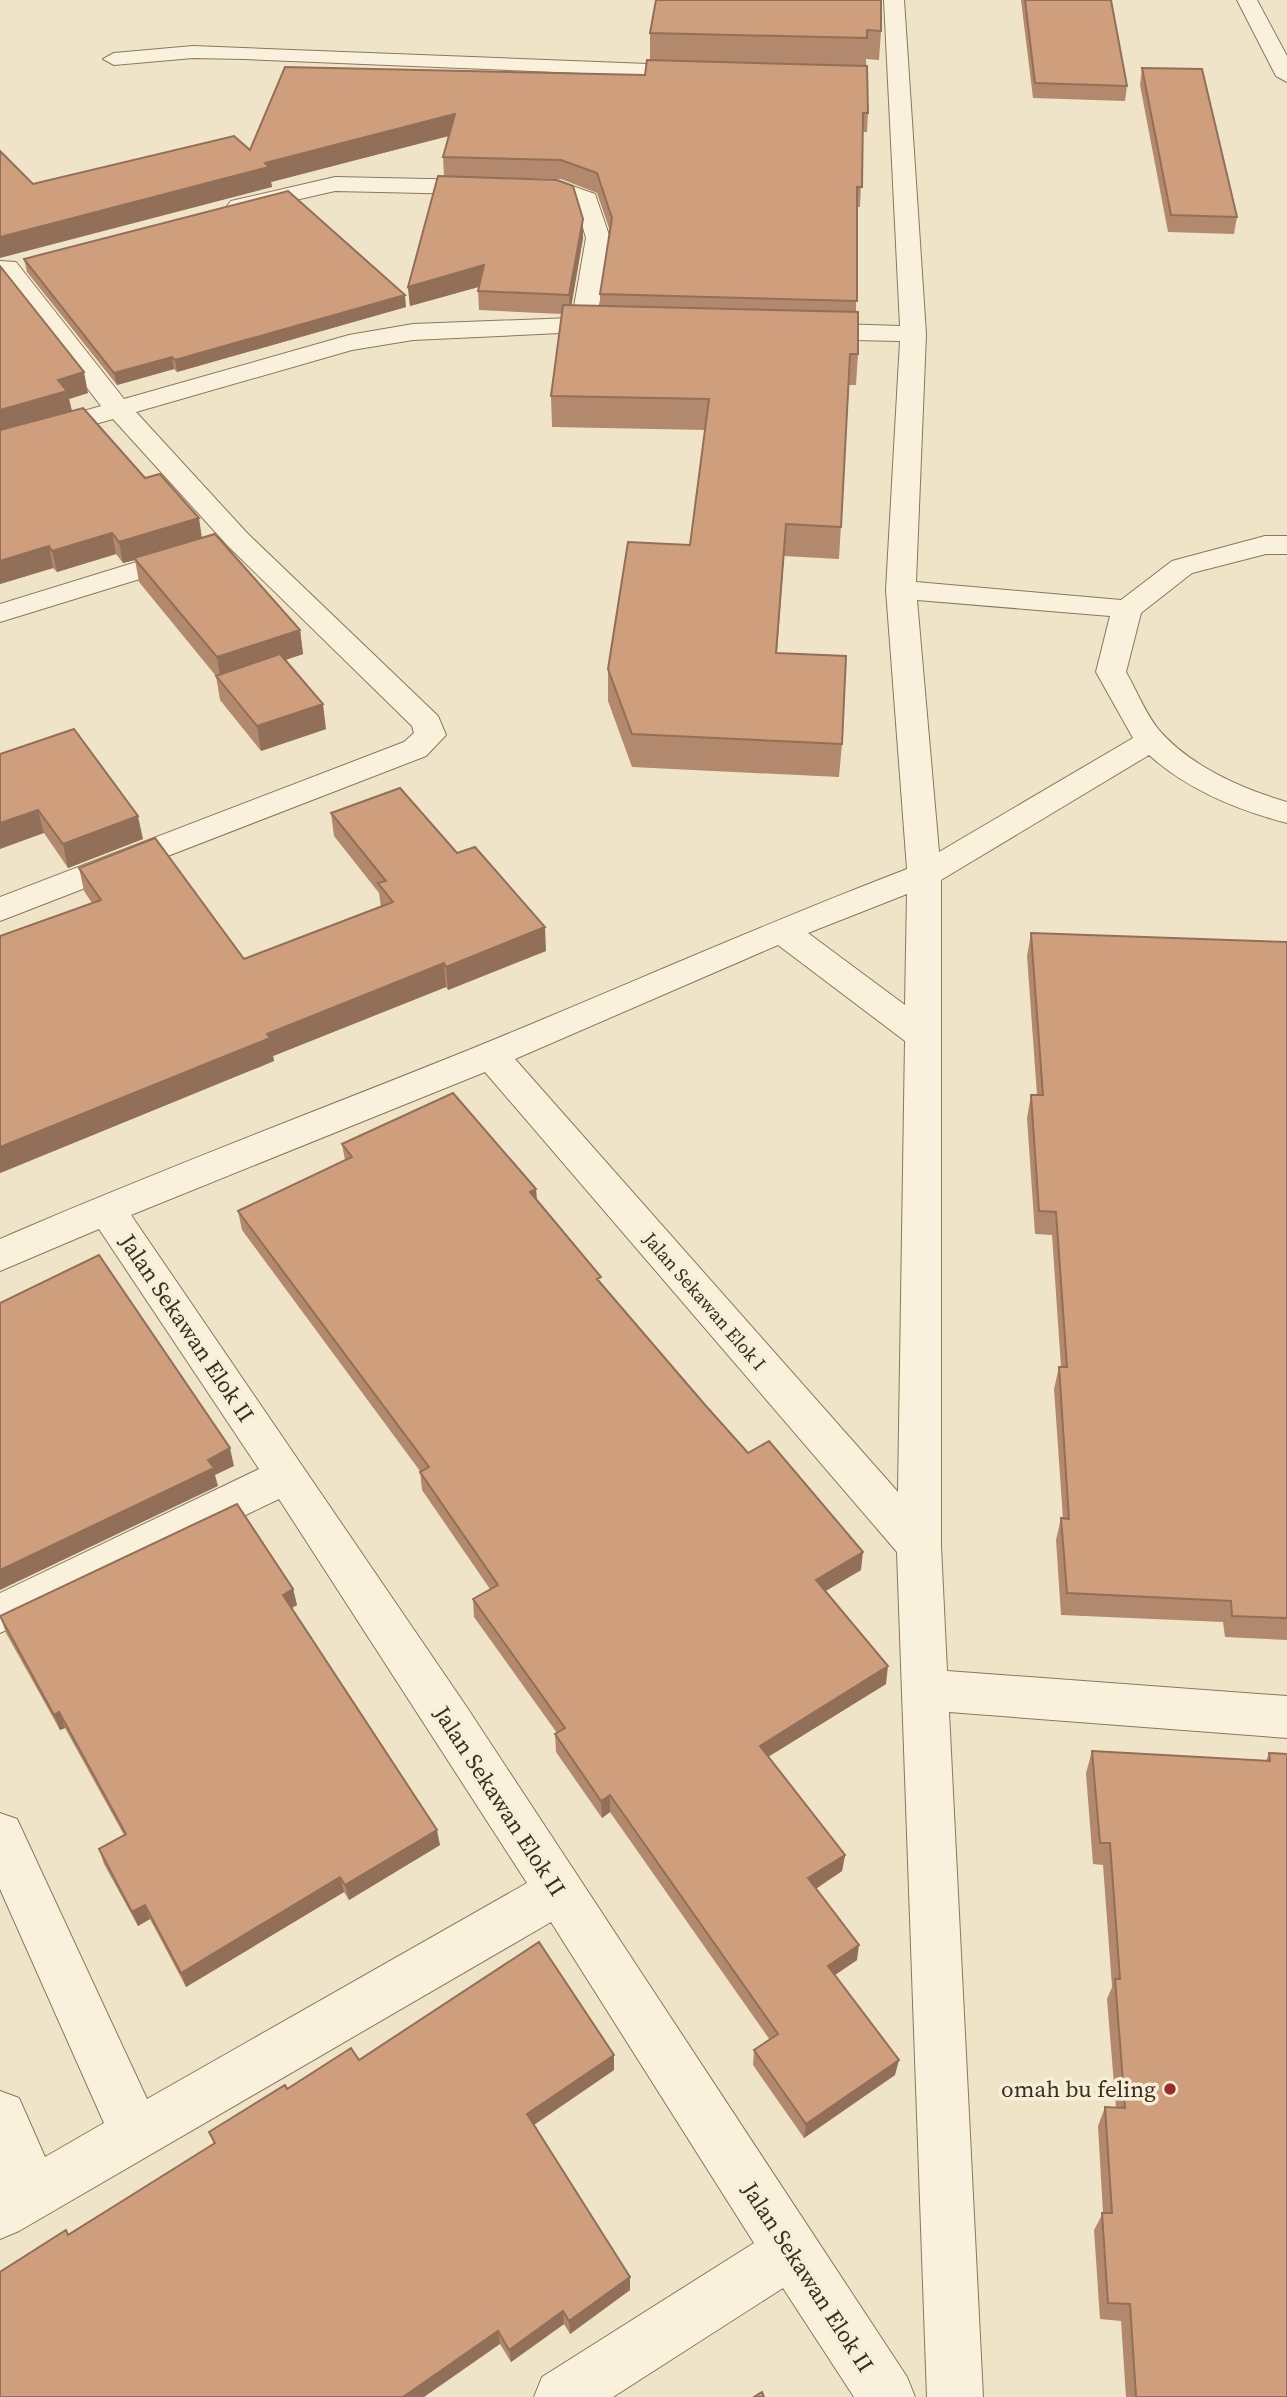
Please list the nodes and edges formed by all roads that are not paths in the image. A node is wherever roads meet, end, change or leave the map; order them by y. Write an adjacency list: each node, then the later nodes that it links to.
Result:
1 (894, 0): 12 (street)
2 (1247, 0): 5 (street)
3 (114, 59): 4 (street)
4 (723, 72)
5 (1287, 76)
6 (223, 210): 9 (street)
7 (34, 260): 8 (street)
8 (4, 268): 13 (street)
9 (583, 324): 10 (street); 13 (street)
10 (638, 326)
11 (776, 330): 12 (street)
12 (913, 334): 17 (street)
13 (117, 408): 14 (street); 15 (street)
14 (0, 443)
15 (238, 540): 19 (street); 23 (street)
16 (1287, 545): 18 (street)
17 (901, 590): 18 (street); 22 (street)
18 (1127, 608): 20 (street)
19 (0, 614)
20 (1151, 741): 21 (street); 22 (street)
21 (1287, 813)
22 (924, 875): 24 (street); 25 (street)
23 (0, 910)
24 (781, 930): 25 (street); 26 (street)
25 (923, 1036): 30 (street)
26 (491, 1055): 27 (street); 30 (street, Jalan Sekawan Elok I)
27 (106, 1209): 28 (street); 29 (street, Jalan Sekawan Elok II)
28 (0, 1256)
29 (286, 1476): 31 (street); 35 (street, Jalan Sekawan Elok II)
30 (919, 1546): 32 (street)
31 (0, 1614)
32 (925, 1690): 33 (street); 42 (street)
33 (1287, 1717)
34 (0, 1835): 37 (street)
35 (559, 1891): 37 (street); 39 (street, Jalan Sekawan Elok II)
36 (0, 2117): 38 (street)
37 (136, 2134): 38 (street)
38 (17, 2202)
39 (790, 2252): 40 (street); 41 (street, Jalan Sekawan Elok II)
40 (562, 2397)
41 (887, 2397)
42 (956, 2397)

